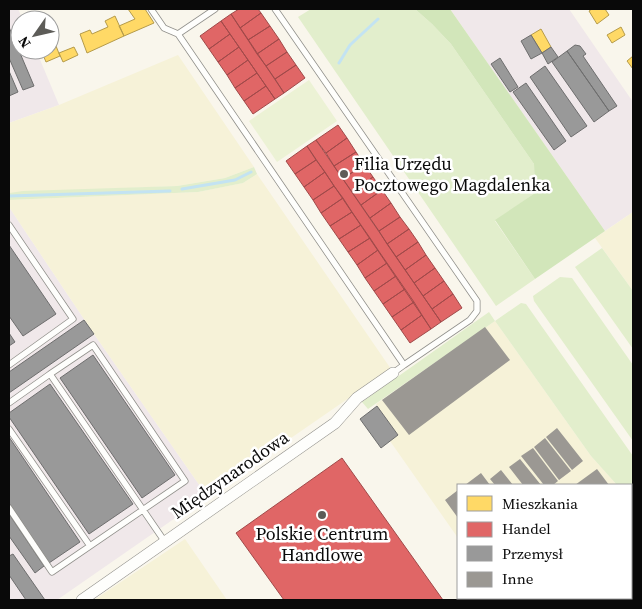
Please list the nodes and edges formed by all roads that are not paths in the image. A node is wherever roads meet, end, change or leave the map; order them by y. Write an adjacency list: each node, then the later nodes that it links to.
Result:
1 (151, 9): 4 (lane)
2 (215, 9): 4 (lane)
3 (275, 9): 7 (lane)
4 (178, 34): 7 (lane)
5 (9, 225): 6 (lane)
6 (9, 365)
7 (404, 365): 8 (lane)
8 (393, 373): 14 (street, Międzynarodowa)
9 (50, 374): 10 (lane); 13 (lane); 13 (lane)
10 (9, 403)
11 (9, 429): 15 (lane)
12 (9, 508): 15 (lane)
13 (143, 510): 14 (lane); 15 (lane)
14 (166, 542): 16 (street, Międzynarodowa)
15 (90, 546)
16 (82, 600)

